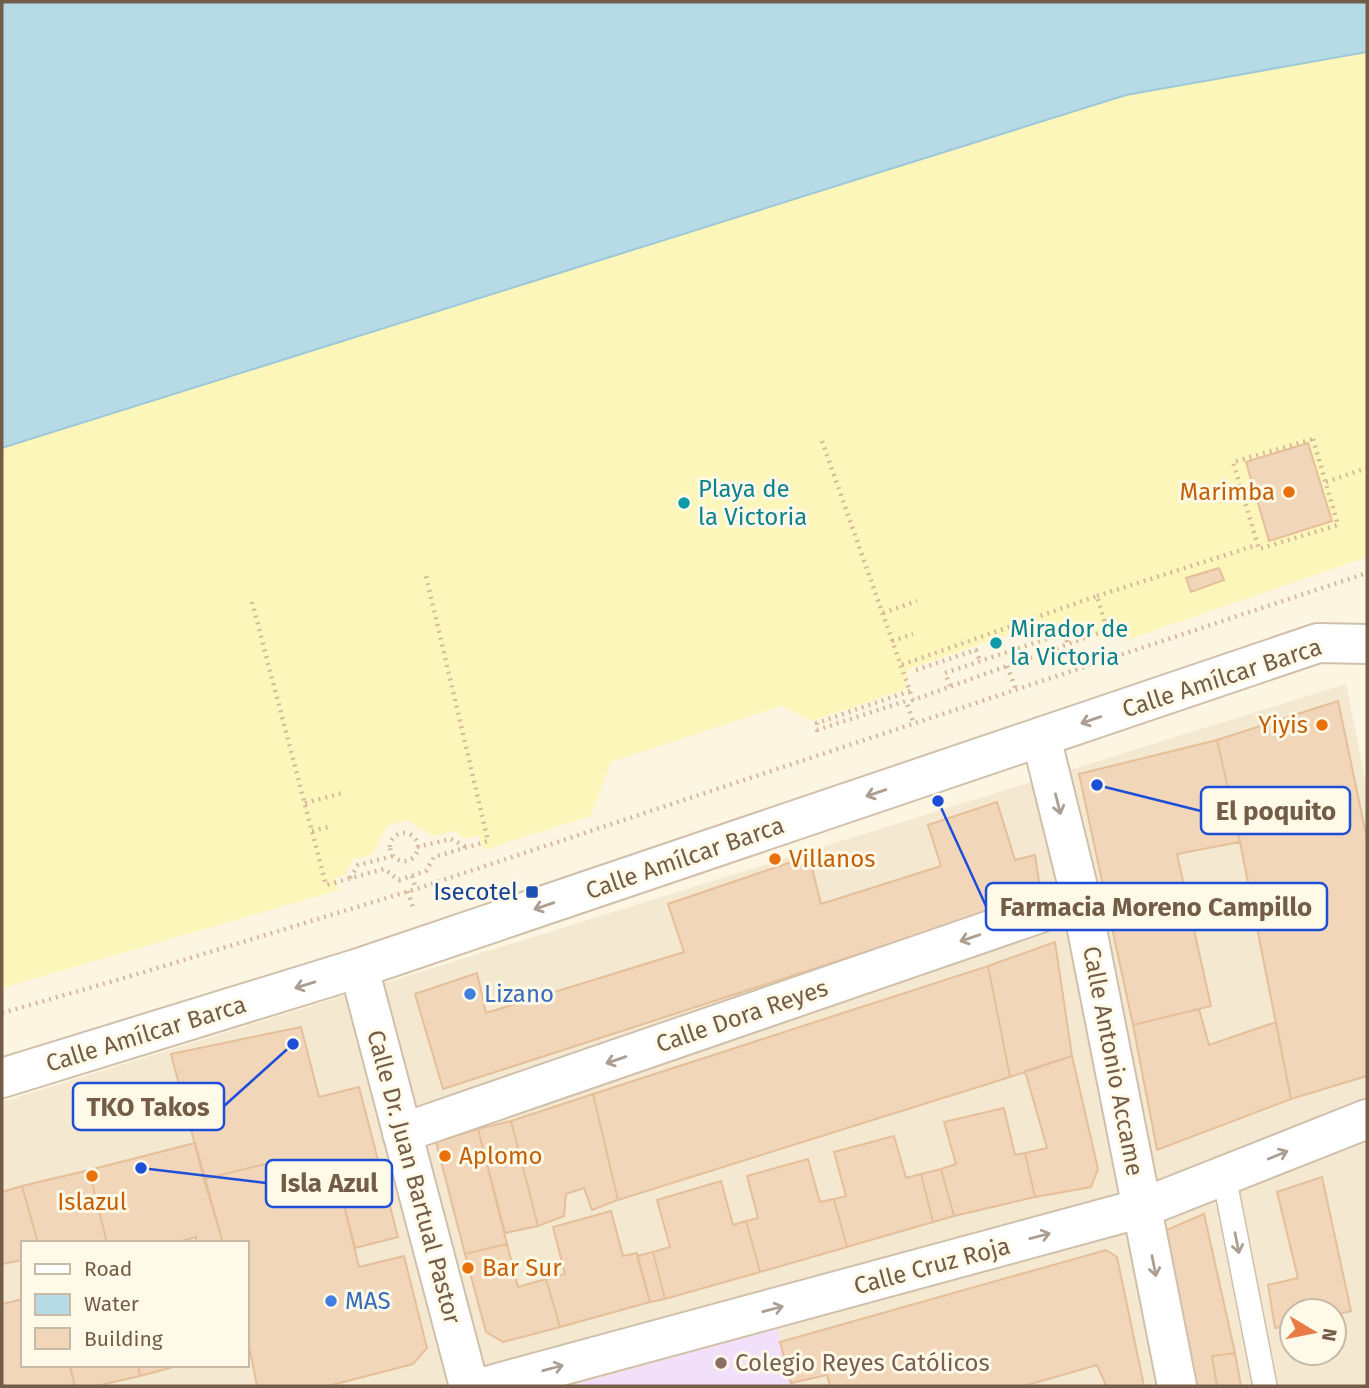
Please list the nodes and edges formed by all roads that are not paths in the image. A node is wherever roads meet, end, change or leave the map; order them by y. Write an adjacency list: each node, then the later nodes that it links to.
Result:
1 (1367, 644): 2 (street, Calle Amílcar Barca, one-way to 2)
2 (1041, 737): 3 (street, Calle Antonio Accame, one-way to 3); 4 (street, Calle Amílcar Barca, one-way to 4)
3 (1081, 900): 7 (street, Calle Dora Reyes, one-way to 7); 9 (street, Calle Antonio Accame)
4 (359, 968): 5 (street, Calle Amílcar Barca, one-way to 5); 7 (street, Calle Dr. Juan Bartual Pastor)
5 (2, 1078)
6 (1367, 1119): 8 (street, Calle Cruz Roja, one-way to 6)
7 (401, 1133): 10 (street, Calle Dr. Juan Bartual Pastor)
8 (1224, 1176): 9 (street, Calle Cruz Roja); 13 (lane, one-way to 13)
9 (1142, 1209): 11 (street, Calle Cruz Roja, one-way to 9); 12 (street, Calle Antonio Accame, one-way to 12)
10 (469, 1386)
11 (488, 1386)
12 (1178, 1386)
13 (1265, 1386)

